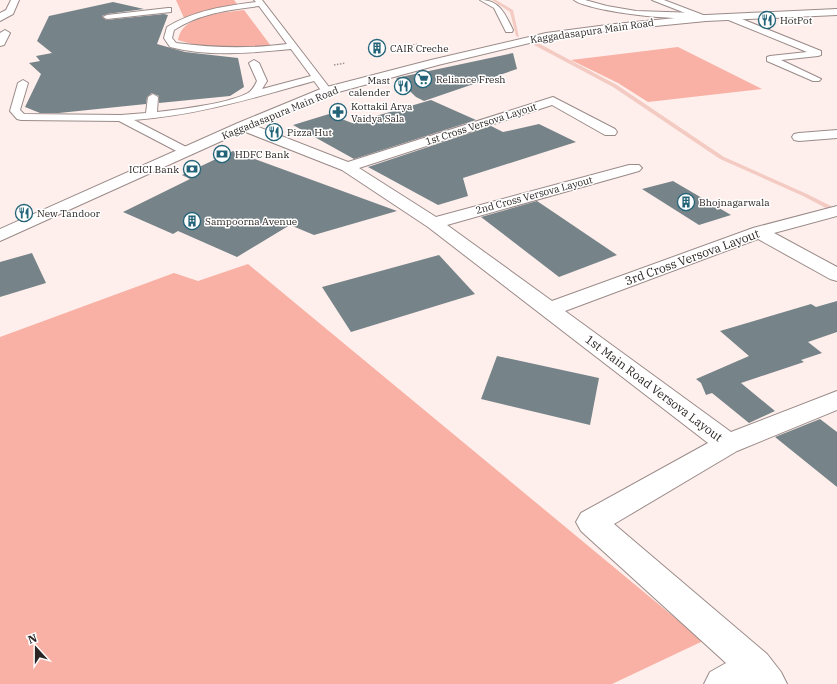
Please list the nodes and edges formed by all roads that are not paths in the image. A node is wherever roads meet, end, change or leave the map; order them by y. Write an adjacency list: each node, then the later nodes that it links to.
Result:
1 (15, 0): 9 (street)
2 (166, 0): 7 (lane)
3 (484, 0): 14 (lane)
4 (578, 0): 11 (lane)
5 (656, 0): 11 (street)
6 (259, 2): 13 (lane); 17 (lane)
7 (168, 10): 10 (lane); 13 (lane)
8 (837, 12): 12 (street, Kaggadasapura Main Road)
9 (1, 16)
10 (107, 17)
11 (702, 17): 12 (street, Kaggadasapura Main Road); 22 (street, Kaggadasapura Main Road)
12 (729, 17): 20 (lane)
13 (177, 24): 17 (lane)
14 (509, 30)
15 (5, 33): 16 (street)
16 (0, 43)
17 (292, 46): 19 (lane)
18 (254, 63): 23 (lane)
19 (317, 77): 22 (lane); 23 (lane)
20 (816, 79)
21 (23, 83): 26 (lane)
22 (327, 91): 27 (street, Kaggadasapura Main Road)
23 (253, 95): 25 (lane)
24 (153, 97): 25 (lane)
25 (151, 115): 26 (lane)
26 (121, 118): 31 (lane)
27 (243, 126): 31 (street, Kaggadasapura Main Road); 32 (street, 1st Main Road Versova Layout)
28 (610, 132): 32 (street, 1st Cross Versova Layout)
29 (837, 134): 30 (street)
30 (799, 137)
31 (186, 152): 37 (street, Kaggadasapura Main Road)
32 (347, 167): 35 (street, 1st Main Road Versova Layout)
33 (634, 168): 35 (street, 2nd Cross Versova Layout)
34 (833, 212): 36 (street, 3rd Cross Versova Layout)
35 (434, 223): 39 (street, 1st Main Road Versova Layout)
36 (759, 232): 38 (street); 39 (street, 3rd Cross Versova Layout)
37 (0, 236)
38 (837, 275)
39 (550, 309): 41 (street, 1st Main Road Versova Layout)
40 (837, 400): 41 (street)
41 (728, 444): 42 (street, 1st Main Road Versova Layout)
42 (762, 675): 43 (street)
43 (722, 684)

